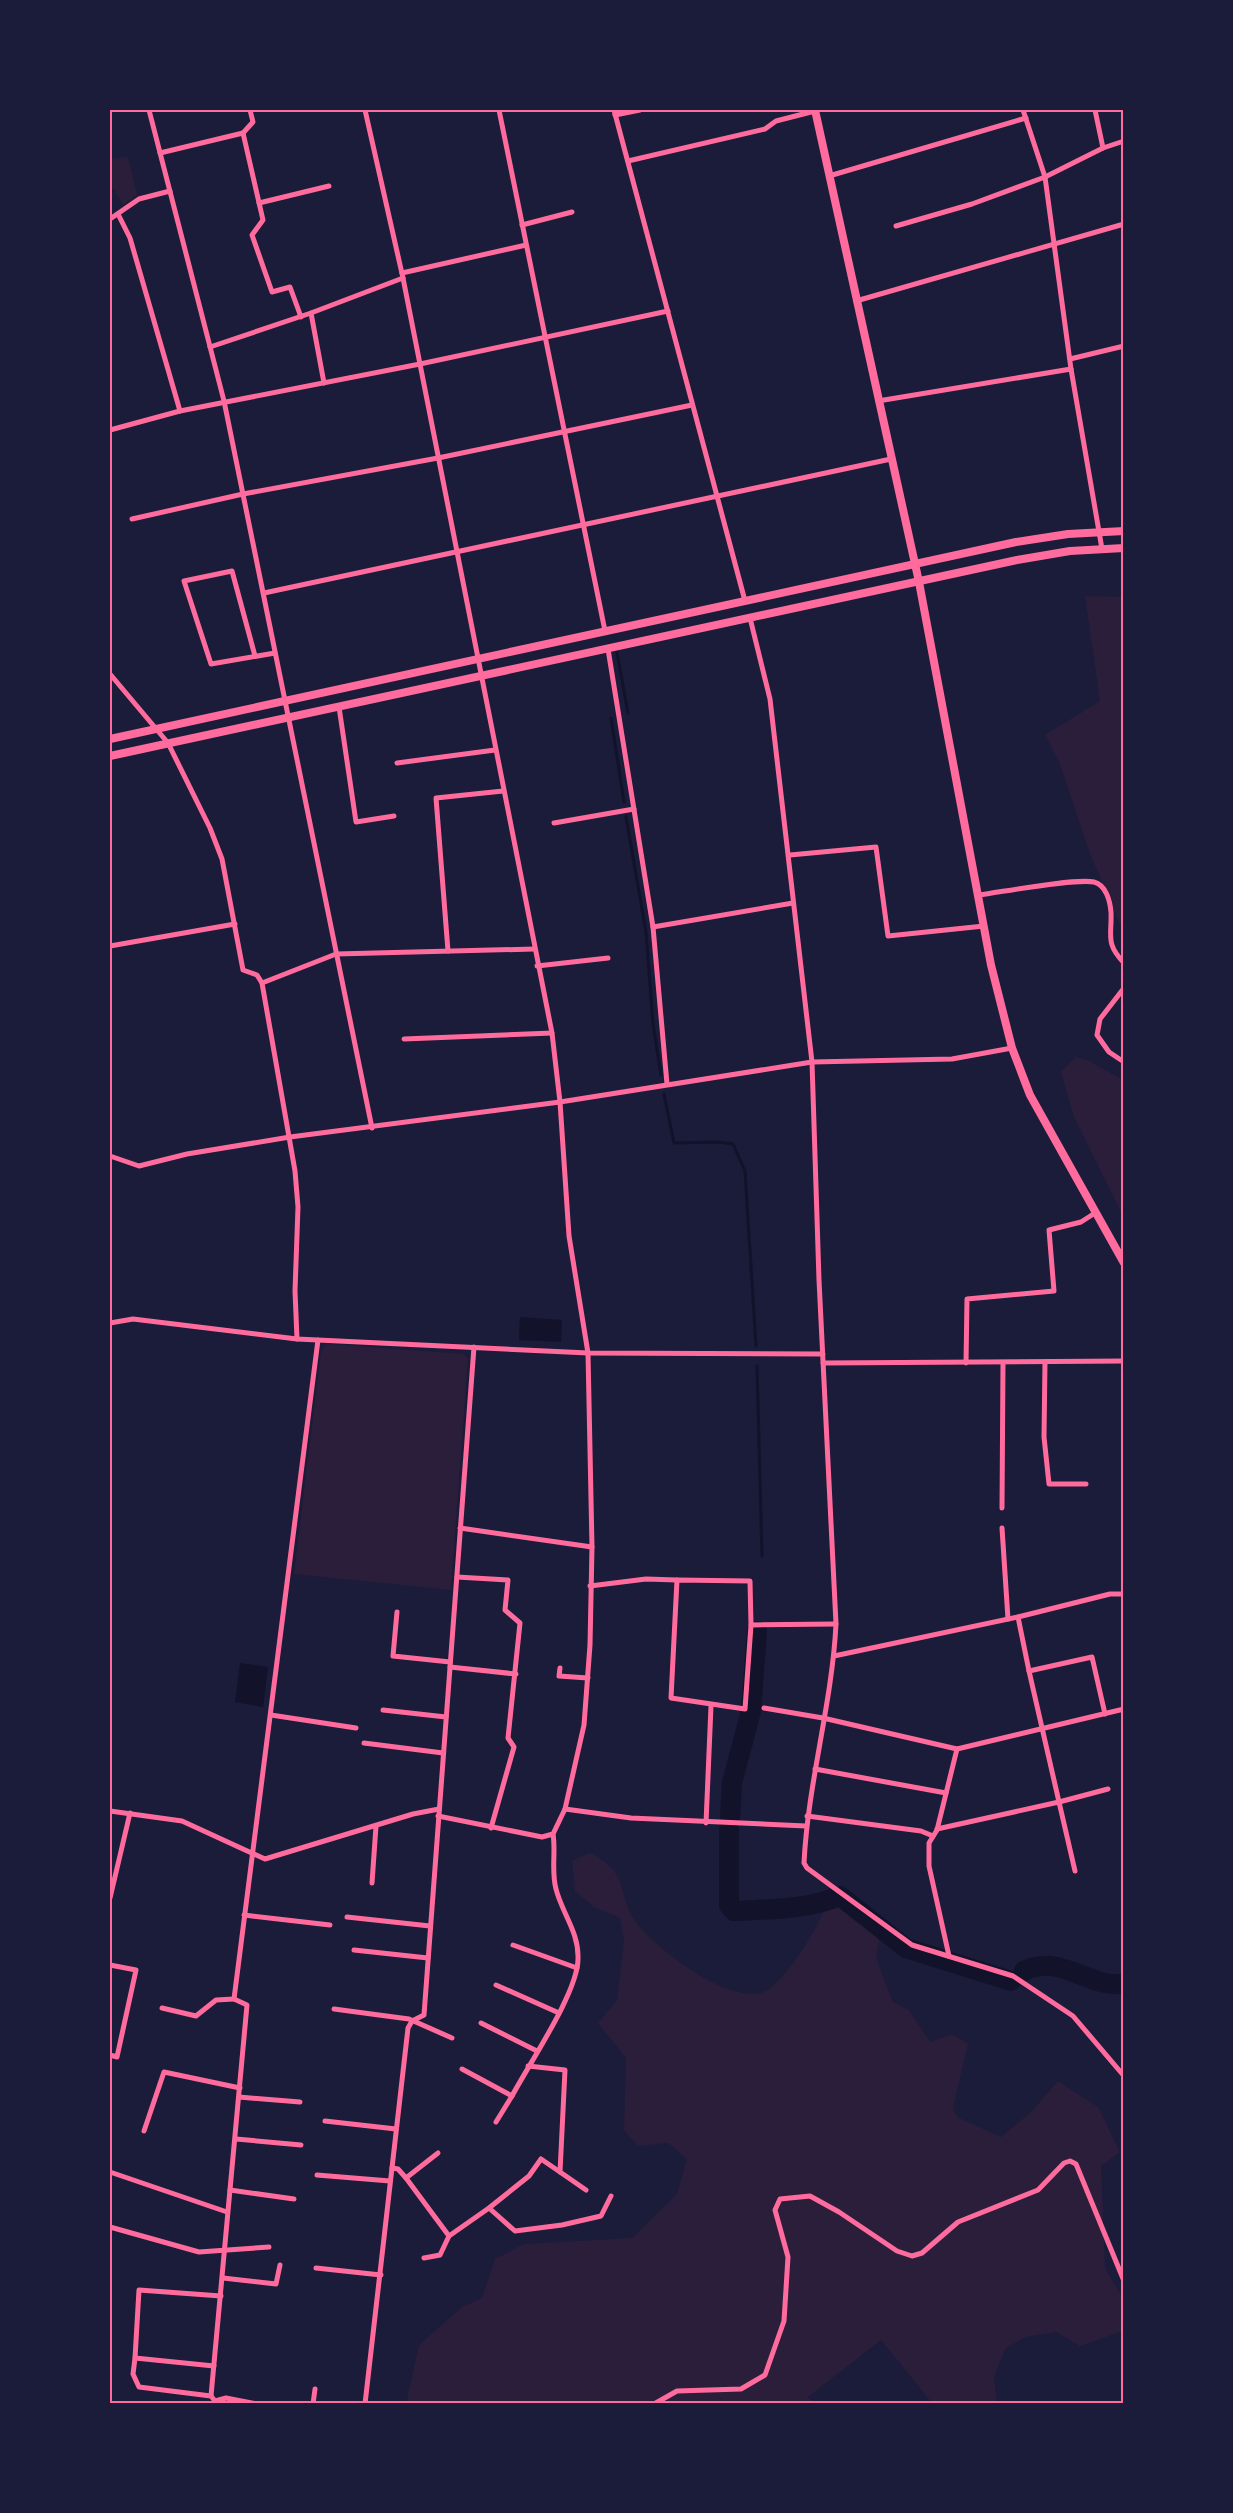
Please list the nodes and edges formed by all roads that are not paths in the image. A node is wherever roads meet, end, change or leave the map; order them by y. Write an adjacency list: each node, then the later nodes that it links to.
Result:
1 (148, 110): 14 (street)
2 (250, 110): 11 (street)
3 (365, 110): 29 (street)
4 (499, 110): 25 (street)
5 (640, 110): 9 (street)
6 (815, 110): 15 (street); 16 (main road)
7 (1023, 110): 10 (street)
8 (1095, 110): 13 (street)
9 (615, 112): 15 (street)
10 (1026, 118): 16 (street); 17 (street)
11 (243, 133): 14 (street); 20 (street)
12 (1124, 141): 13 (street)
13 (1103, 148): 17 (street)
14 (160, 153): 19 (street)
15 (628, 161): 31 (street)
16 (829, 176): 30 (main road)
17 (1045, 177): 26 (street); 27 (street)
18 (329, 186): 20 (street)
19 (170, 191): 22 (street); 36 (street)
20 (259, 203): 33 (street)
21 (572, 212): 25 (street)
22 (118, 214): 23 (street); 44 (street)
23 (110, 219)
24 (1124, 224): 27 (street)
25 (522, 225): 28 (street)
26 (896, 226)
27 (1053, 244): 30 (street); 37 (street)
28 (526, 245): 29 (street); 34 (street)
29 (403, 276): 32 (street); 38 (street)
30 (856, 302): 42 (main road)
31 (668, 311): 34 (street); 43 (street)
32 (311, 314): 33 (street); 40 (street)
33 (301, 317): 36 (street)
34 (545, 338): 38 (street); 46 (street)
35 (1124, 346): 37 (street)
36 (210, 347): 41 (street)
37 (1070, 359): 39 (street)
38 (420, 364): 40 (street); 47 (street)
39 (1071, 369): 42 (street); 54 (street)
40 (324, 383): 41 (street)
41 (224, 401): 44 (street); 49 (street)
42 (878, 401): 48 (main road)
43 (692, 405): 46 (street); 50 (street)
44 (180, 411): 45 (street)
45 (110, 430)
46 (564, 432): 47 (street); 52 (street)
47 (438, 458): 49 (street); 57 (street)
48 (891, 459): 50 (street); 58 (main road)
49 (243, 494): 51 (street); 60 (street)
50 (717, 496): 52 (street); 61 (street)
51 (132, 519)
52 (584, 524): 57 (street); 63 (street)
53 (1124, 531): 54 (main road)
54 (1100, 532): 56 (street); 58 (main road)
55 (1124, 548): 56 (main road)
56 (1102, 549): 59 (main road)
57 (456, 551): 60 (street); 67 (street)
58 (915, 564): 59 (main road); 61 (main road)
59 (919, 582): 62 (main road); 84 (main road)
60 (264, 592): 65 (street)
61 (745, 601): 63 (main road)
62 (750, 618): 64 (main road); 83 (street)
63 (605, 631): 67 (main road)
64 (608, 649): 69 (main road); 80 (street)
65 (275, 653): 66 (street); 70 (street)
66 (255, 656): 66 (street)
67 (478, 660): 69 (street); 70 (main road)
68 (110, 674): 73 (street)
69 (480, 675): 71 (main road); 76 (street)
70 (285, 702): 72 (street); 73 (main road)
71 (339, 707): 72 (main road); 81 (street)
72 (289, 718): 75 (main road); 92 (street)
73 (153, 729): 74 (main road); 75 (street)
74 (110, 739)
75 (168, 743): 77 (main road); 86 (street)
76 (495, 750): 78 (street); 79 (street)
77 (110, 756)
78 (397, 763)
79 (503, 791): 90 (street); 91 (street)
80 (634, 809): 82 (street); 88 (street)
81 (394, 816)
82 (554, 823)
83 (790, 855): 85 (street); 87 (street)
84 (979, 895): 87 (main road); 94 (street)
85 (793, 903): 88 (street); 101 (street)
86 (235, 924): 89 (street); 96 (street)
87 (984, 926): 100 (main road)
88 (653, 927): 103 (street)
89 (110, 946)
90 (534, 949): 91 (street); 95 (street)
91 (447, 951): 92 (street)
92 (336, 954): 96 (street); 105 (street)
93 (608, 958): 95 (street)
94 (1124, 963)
95 (537, 966): 98 (street)
96 (262, 983): 106 (street)
97 (1124, 988): 102 (street)
98 (552, 1033): 99 (street); 104 (street)
99 (404, 1039)
100 (1012, 1048): 101 (street); 108 (main road)
101 (812, 1062): 103 (street); 115 (street)
102 (1124, 1062)
103 (667, 1084): 104 (street)
104 (560, 1102): 105 (street); 114 (street)
105 (372, 1128): 106 (street)
106 (290, 1137): 107 (street); 111 (street)
107 (110, 1156)
108 (1095, 1213): 109 (main road); 119 (street)
109 (1124, 1263)
110 (110, 1323): 111 (street)
111 (297, 1339): 112 (street)
112 (318, 1340): 113 (street); 146 (street)
113 (474, 1347): 114 (street); 123 (street)
114 (588, 1353): 115 (street); 125 (street)
115 (823, 1354): 118 (street)
116 (1124, 1361): 117 (street)
117 (1045, 1362): 120 (street); 121 (street)
118 (823, 1363): 119 (street); 133 (street)
119 (966, 1363): 120 (street)
120 (1002, 1363): 122 (street)
121 (1086, 1484)
122 (1002, 1508)
123 (460, 1528): 125 (street); 126 (street)
124 (1002, 1528): 132 (street)
125 (592, 1547): 128 (street)
126 (458, 1577): 136 (street); 139 (street)
127 (677, 1580): 128 (street); 134 (street); 141 (street)
128 (590, 1586): 140 (street)
129 (1124, 1594): 131 (street)
130 (397, 1612): 136 (street)
131 (1018, 1617): 132 (street); 138 (street)
132 (1008, 1618): 135 (street)
133 (836, 1624): 134 (street); 135 (street)
134 (751, 1625): 141 (street)
135 (834, 1656): 148 (street)
136 (450, 1664): 139 (street); 147 (street)
137 (560, 1668): 140 (street)
138 (1029, 1671): 145 (street); 150 (street)
139 (516, 1674): 167 (street)
140 (588, 1678): 159 (street)
141 (711, 1706): 164 (street)
142 (764, 1708): 148 (street)
143 (1124, 1709): 145 (street)
144 (383, 1710): 147 (street)
145 (1105, 1714): 150 (street)
146 (271, 1715): 149 (street); 171 (street)
147 (446, 1717): 153 (street)
148 (822, 1718): 152 (street); 154 (street)
149 (356, 1728)
150 (1042, 1728): 152 (street); 157 (street)
151 (364, 1743): 153 (street)
152 (957, 1749): 156 (street)
153 (443, 1753): 158 (street)
154 (815, 1769): 156 (street); 163 (street)
155 (1108, 1788): 157 (street)
156 (946, 1793): 168 (street)
157 (1059, 1802): 168 (street); 172 (street)
158 (439, 1809): 162 (street); 165 (street)
159 (565, 1809): 164 (street); 169 (street)
160 (110, 1811): 161 (street)
161 (130, 1813): 171 (street); 174 (street)
162 (438, 1816): 167 (street); 178 (street)
163 (807, 1816): 166 (street); 170 (street)
164 (706, 1823): 166 (street)
165 (376, 1826): 171 (street); 173 (street)
166 (806, 1827): 181 (street)
167 (491, 1828): 169 (street)
168 (937, 1829): 170 (street)
169 (553, 1834): 184 (street)
170 (933, 1836): 181 (street)
171 (254, 1853): 175 (street)
172 (1075, 1871)
173 (372, 1883)
174 (110, 1898)
175 (244, 1916): 177 (street); 186 (street)
176 (347, 1917): 178 (street)
177 (330, 1925)
178 (430, 1926): 182 (street)
179 (513, 1945): 184 (street)
180 (354, 1950): 182 (street)
181 (949, 1956): 197 (street)
182 (428, 1958): 190 (street)
183 (110, 1965): 194 (street)
184 (577, 1968): 189 (street)
185 (496, 1985): 189 (street)
186 (234, 1999): 187 (street); 198 (street)
187 (162, 2008)
188 (334, 2009): 190 (street)
189 (559, 2013): 193 (street)
190 (412, 2021): 192 (street); 204 (street)
191 (481, 2023): 193 (street)
192 (453, 2038)
193 (537, 2051): 195 (street)
194 (110, 2055)
195 (528, 2066): 199 (street); 211 (street)
196 (462, 2069): 199 (street)
197 (1124, 2076)
198 (240, 2088): 200 (street); 205 (street)
199 (512, 2096): 203 (street)
200 (239, 2097): 201 (street); 206 (street)
201 (300, 2102)
202 (325, 2121): 204 (street)
203 (496, 2122)
204 (396, 2128): 209 (street)
205 (144, 2131)
206 (236, 2139): 207 (street); 215 (street)
207 (301, 2145)
208 (438, 2153): 213 (street)
209 (392, 2168): 213 (street); 214 (street)
210 (110, 2172): 220 (street)
211 (560, 2172): 216 (street); 219 (street)
212 (317, 2175): 214 (street)
213 (406, 2178): 222 (street)
214 (390, 2181): 228 (street)
215 (230, 2190): 218 (street); 220 (street)
216 (586, 2190)
217 (611, 2196): 219 (street)
218 (294, 2199)
219 (489, 2208): 222 (street)
220 (227, 2212): 224 (street)
221 (110, 2227): 224 (street)
222 (449, 2236): 225 (street)
223 (268, 2247): 224 (street)
224 (225, 2252): 229 (street)
225 (424, 2258)
226 (280, 2265): 229 (street)
227 (316, 2268): 228 (street)
228 (381, 2275): 238 (street)
229 (223, 2278): 231 (street)
230 (1124, 2281): 239 (street)
231 (221, 2296): 232 (street); 233 (street)
232 (135, 2358): 233 (street); 235 (street)
233 (214, 2366): 235 (street)
234 (315, 2389): 237 (street)
235 (211, 2396): 236 (street)
236 (256, 2403)
237 (313, 2403)
238 (365, 2403)
239 (654, 2403)

